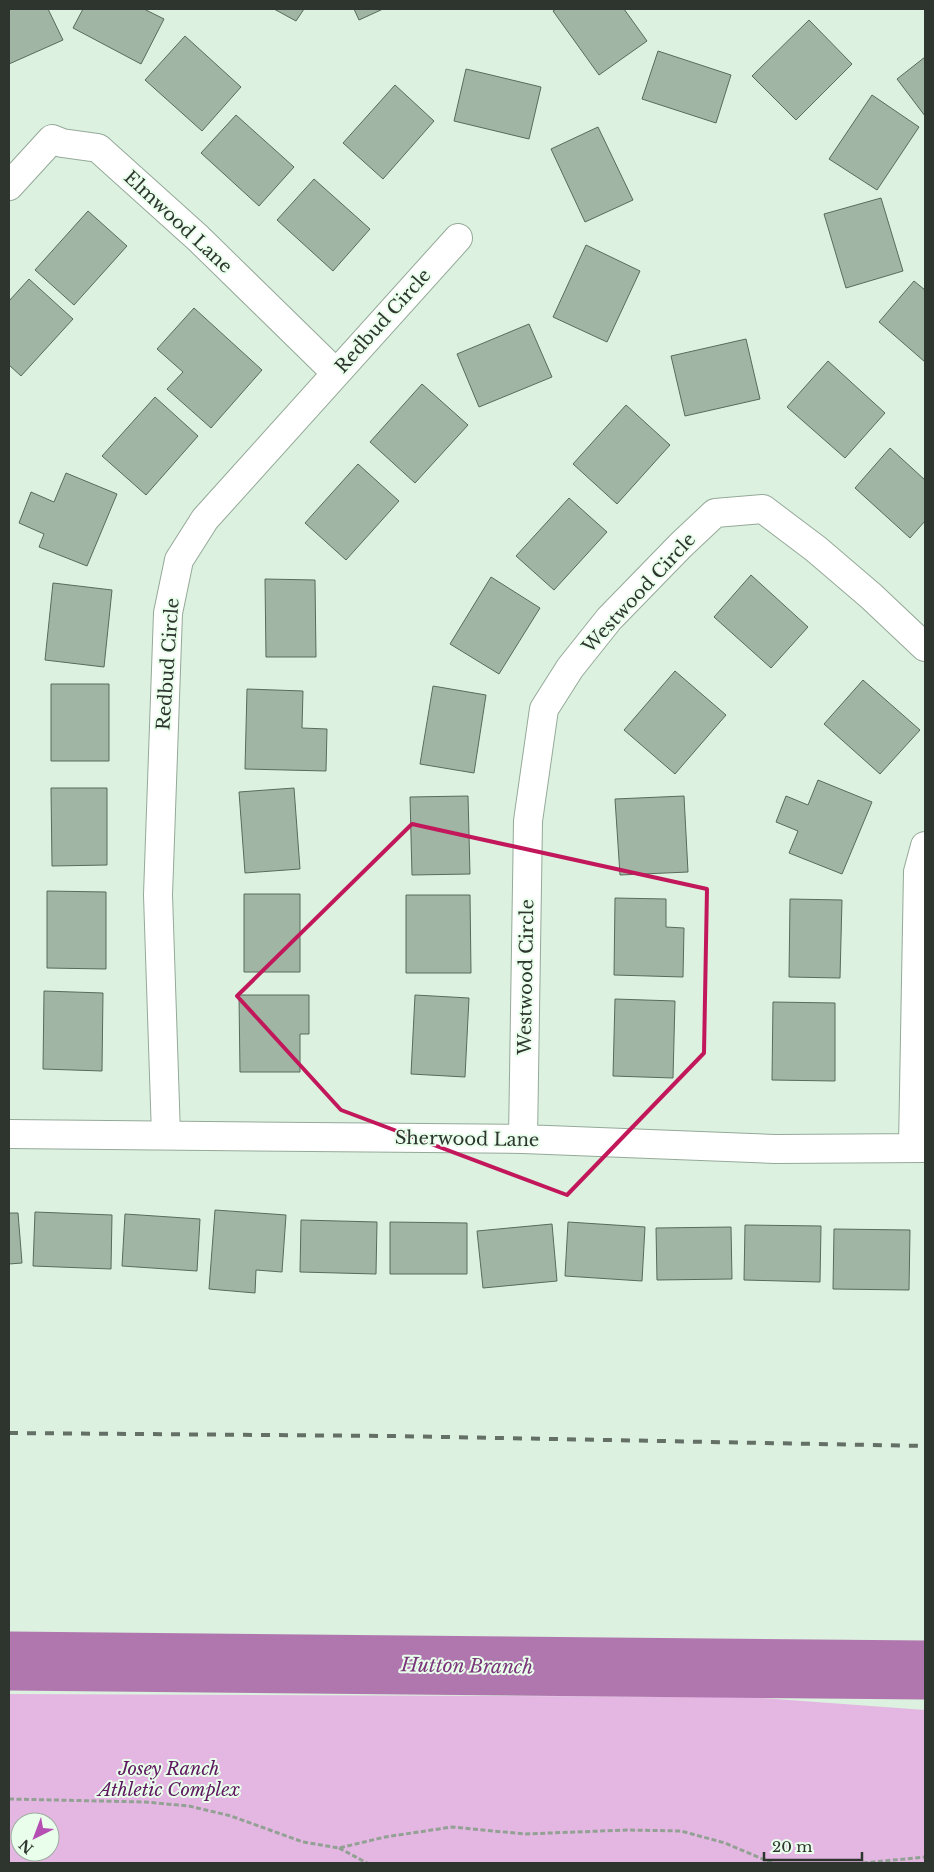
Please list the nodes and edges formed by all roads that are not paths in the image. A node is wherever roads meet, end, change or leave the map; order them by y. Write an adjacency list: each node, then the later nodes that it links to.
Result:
1 (9, 186): 3 (street, Elmwood Lane)
2 (458, 238): 3 (street, Redbud Circle)
3 (336, 373): 7 (street, Redbud Circle)
4 (925, 647): 8 (street, Westwood Circle)
5 (925, 846): 9 (street)
6 (9, 1134): 7 (street, Sherwood Lane)
7 (166, 1135): 8 (street, Sherwood Lane)
8 (523, 1139): 9 (street, Sherwood Lane)
9 (919, 1148)

